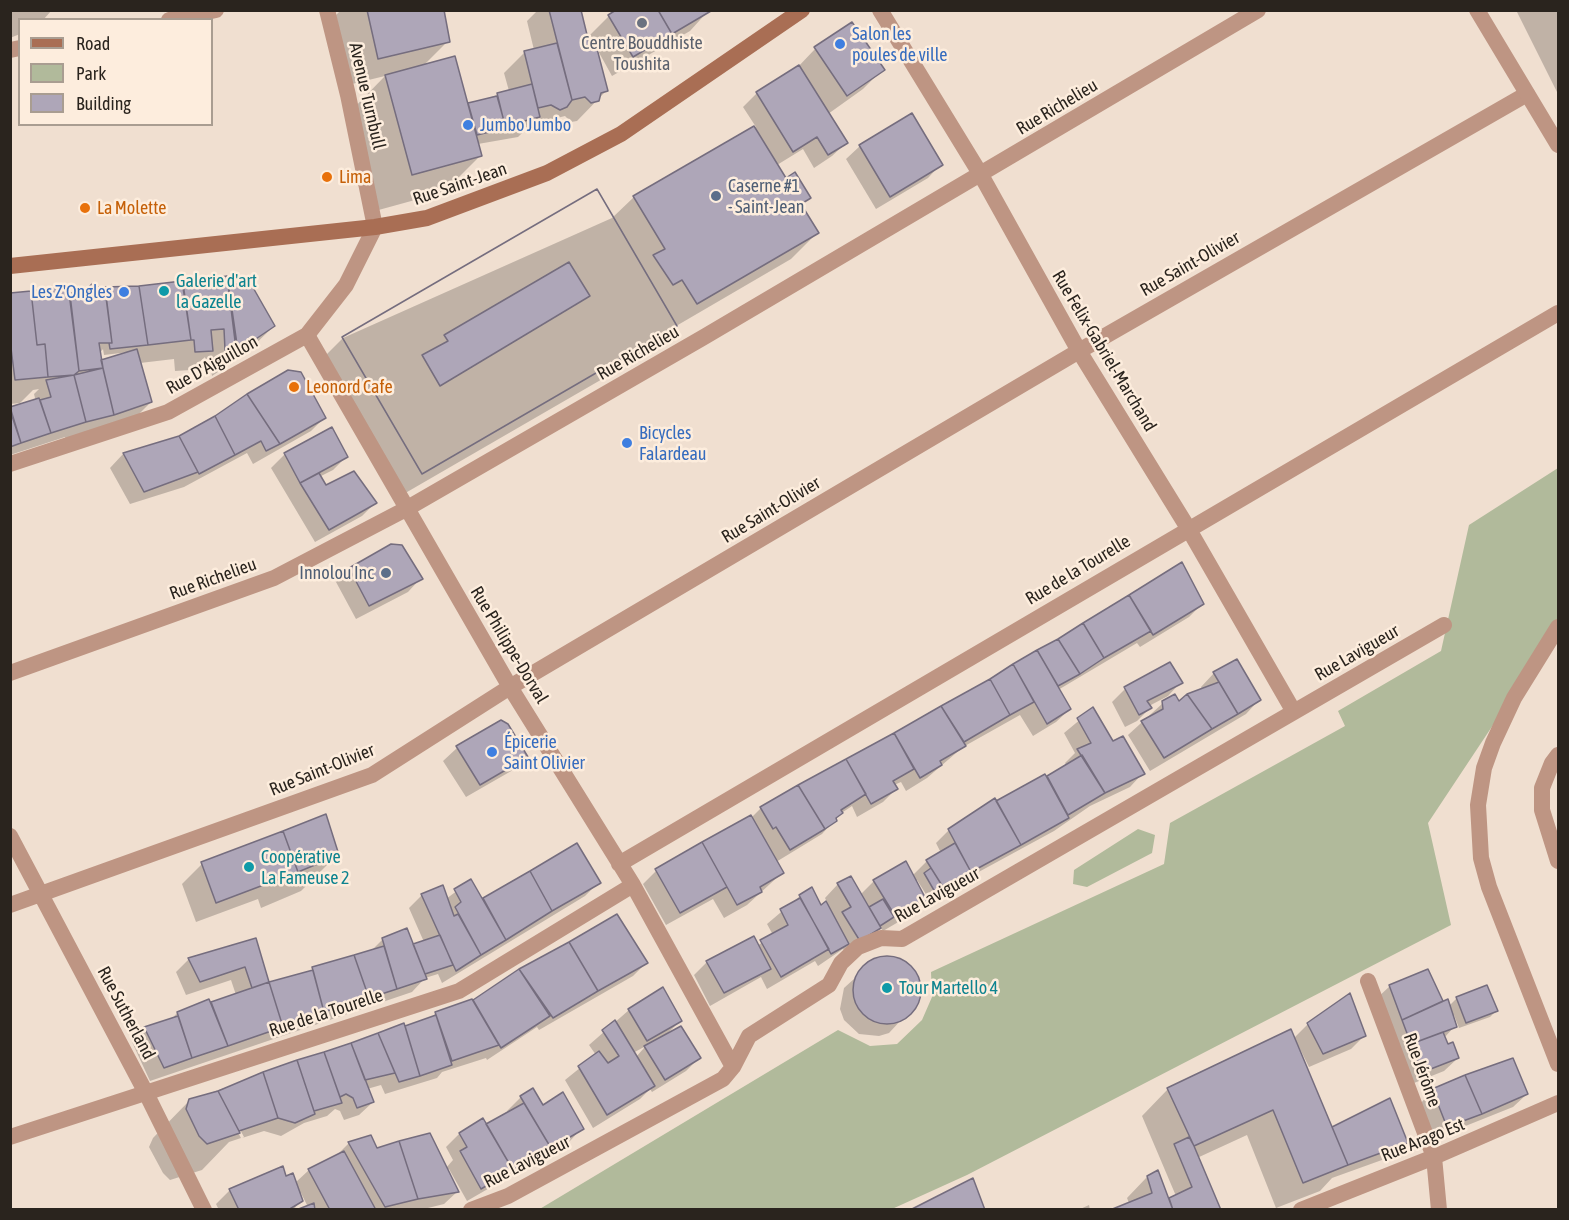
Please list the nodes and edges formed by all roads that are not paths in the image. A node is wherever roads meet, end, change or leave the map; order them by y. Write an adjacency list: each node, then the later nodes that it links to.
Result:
1 (216, 10): 7 (street)
2 (327, 10): 11 (street, Avenue Turnbull)
3 (802, 10): 11 (main road, Rue Saint-Jean)
4 (880, 10): 10 (street, Rue Felix-Gabriel-Marchand)
5 (1258, 10): 10 (street, Rue Richelieu)
6 (1477, 10): 8 (street)
7 (178, 18)
8 (1527, 94): 9 (street); 15 (street, Rue Saint-Olivier)
9 (1558, 145)
10 (981, 175): 15 (street, Rue Felix-Gabriel-Marchand); 17 (street, Rue Richelieu)
11 (375, 226): 12 (main road, Rue Saint-Jean); 14 (street, Rue D'Aiguillon)
12 (10, 267)
13 (1558, 312): 18 (street, Rue de la Tourelle)
14 (307, 335): 16 (street, Rue D'Aiguillon); 17 (street, Rue Philippe-Dorval)
15 (1079, 351): 18 (street, Rue Felix-Gabriel-Marchand); 22 (street, Rue Saint-Olivier)
16 (10, 464)
17 (406, 509): 21 (street, Rue Richelieu); 22 (street, Rue Philippe-Dorval)
18 (1188, 528): 23 (street, Rue Felix-Gabriel-Marchand); 27 (street, Rue de la Tourelle)
19 (1444, 625): 23 (street, Rue Lavigueur)
20 (1558, 627): 32 (street)
21 (10, 673)
22 (510, 687): 27 (street, Rue Philippe-Dorval); 29 (street, Rue Saint-Olivier)
23 (1294, 712): 33 (street, Rue Lavigueur)
24 (1558, 755): 26 (street)
25 (10, 836): 29 (street, Rue Sutherland)
26 (1558, 861)
27 (619, 864): 28 (street, Rue Philippe-Dorval)
28 (633, 885): 33 (street, Rue Philippe-Dorval); 34 (street, Rue de la Tourelle)
29 (42, 895): 30 (street, Rue Saint-Olivier); 34 (street, Rue Sutherland)
30 (10, 905)
31 (1368, 981): 37 (street, Rue Jérôme)
32 (1558, 1064)
33 (733, 1067): 39 (street, Rue Lavigueur)
34 (145, 1091): 36 (street, Rue de la Tourelle); 38 (street, Rue Sutherland)
35 (1558, 1103): 37 (street, Rue Arago Est)
36 (10, 1137)
37 (1434, 1157): 40 (street, Rue Arago Est); 41 (street, Rue Jérôme)
38 (204, 1209)
39 (471, 1209)
40 (1301, 1209)
41 (1439, 1209)

